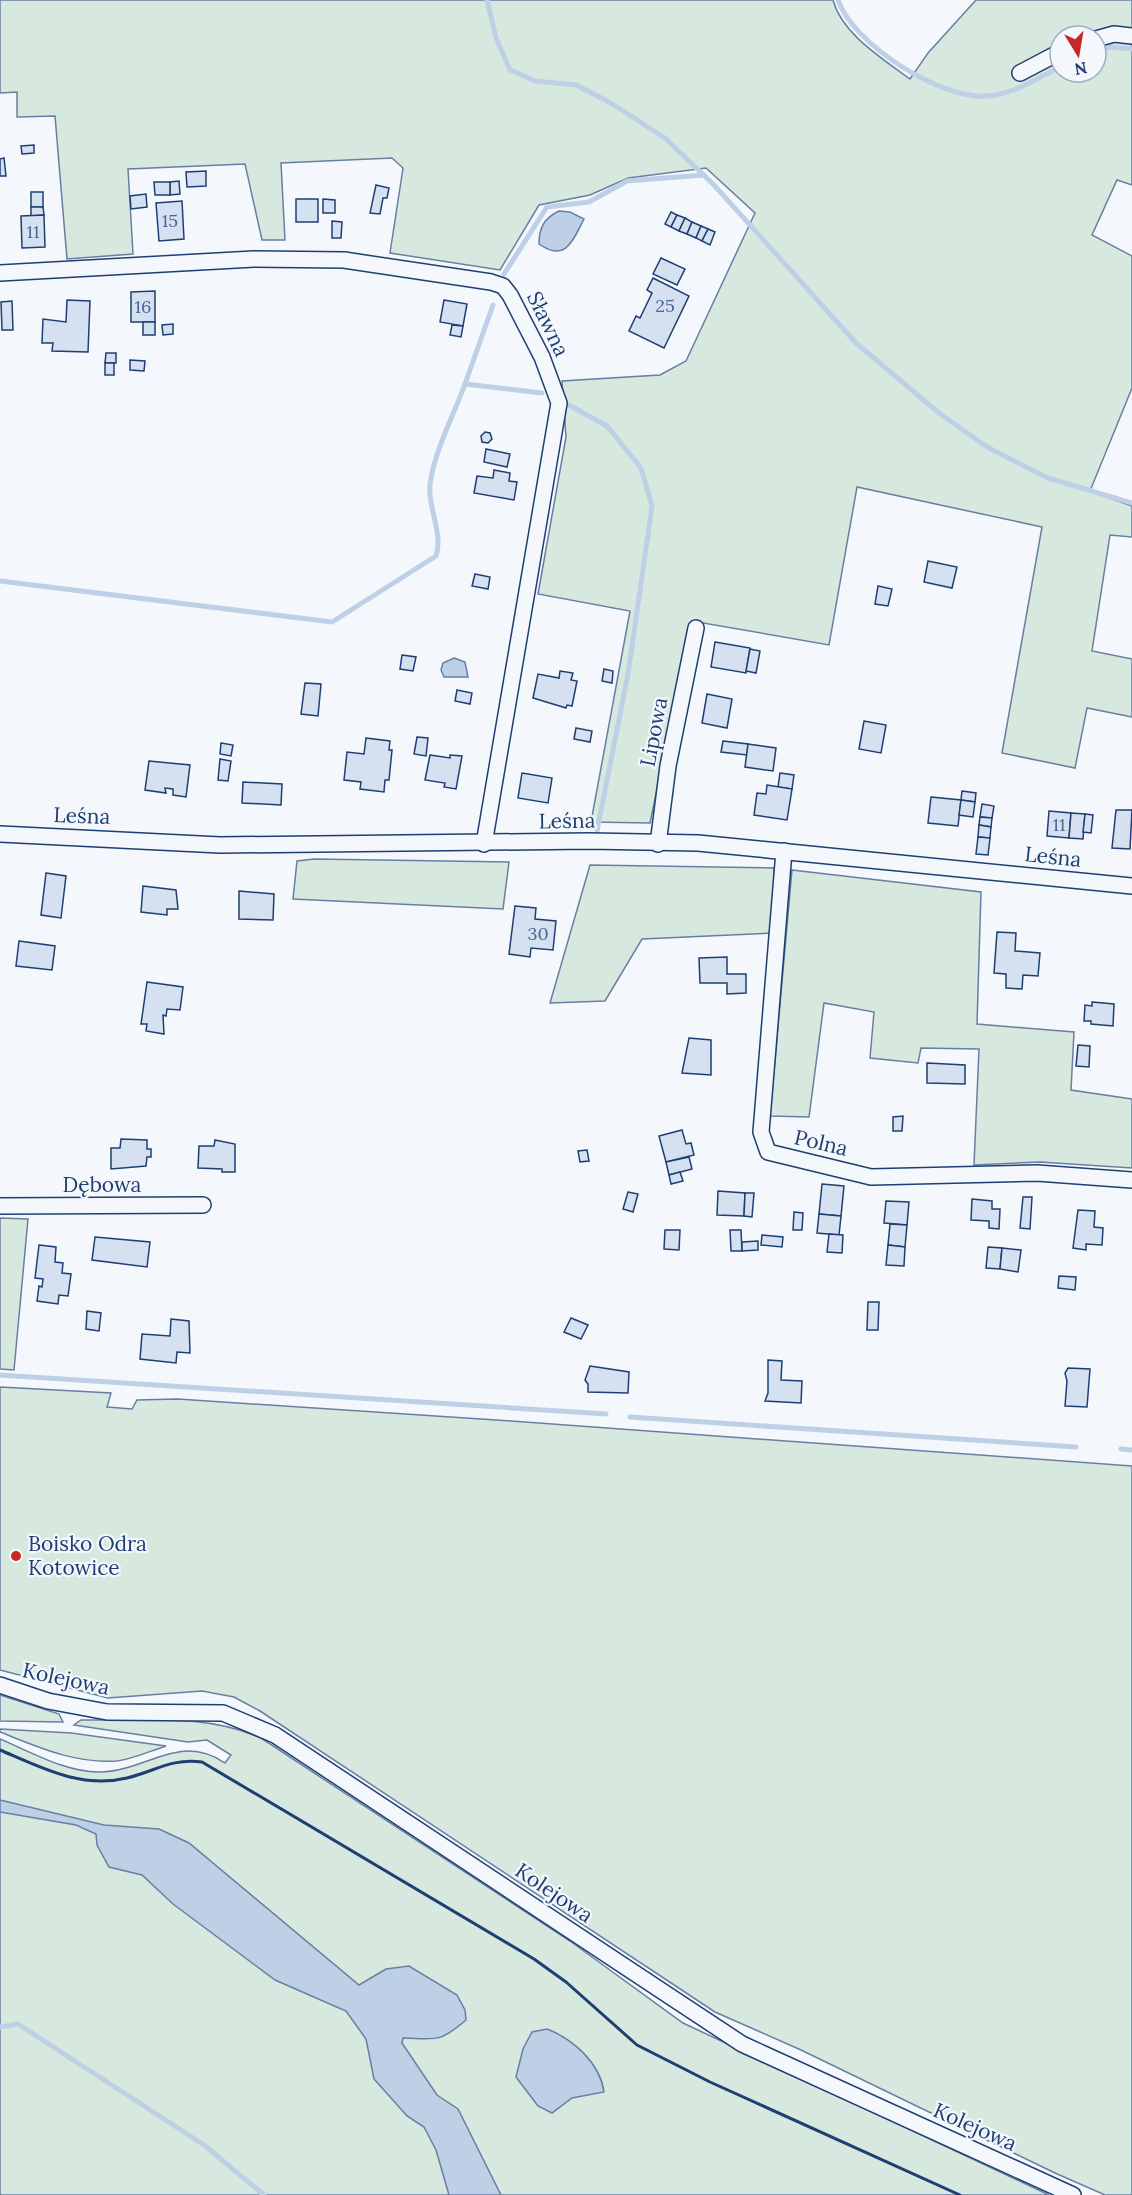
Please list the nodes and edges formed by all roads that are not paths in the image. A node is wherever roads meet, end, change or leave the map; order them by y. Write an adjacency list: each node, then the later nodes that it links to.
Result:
1 (1108, 36): 2 (street)
2 (1132, 36)
3 (1048, 59): 4 (street)
4 (1020, 74)
5 (0, 273): 8 (street, Sławna)
6 (696, 628): 9 (street, Lipowa)
7 (0, 834): 8 (street, Leśna)
8 (484, 844): 9 (street, Leśna)
9 (658, 844): 10 (street, Leśna)
10 (784, 851): 11 (street, Leśna); 12 (street, Polna)
11 (1132, 886)
12 (1132, 1180)
13 (0, 1206): 14 (street, Dębowa)
14 (203, 1206)
15 (0, 1685): 16 (street, Kolejowa)
16 (1073, 2195)

